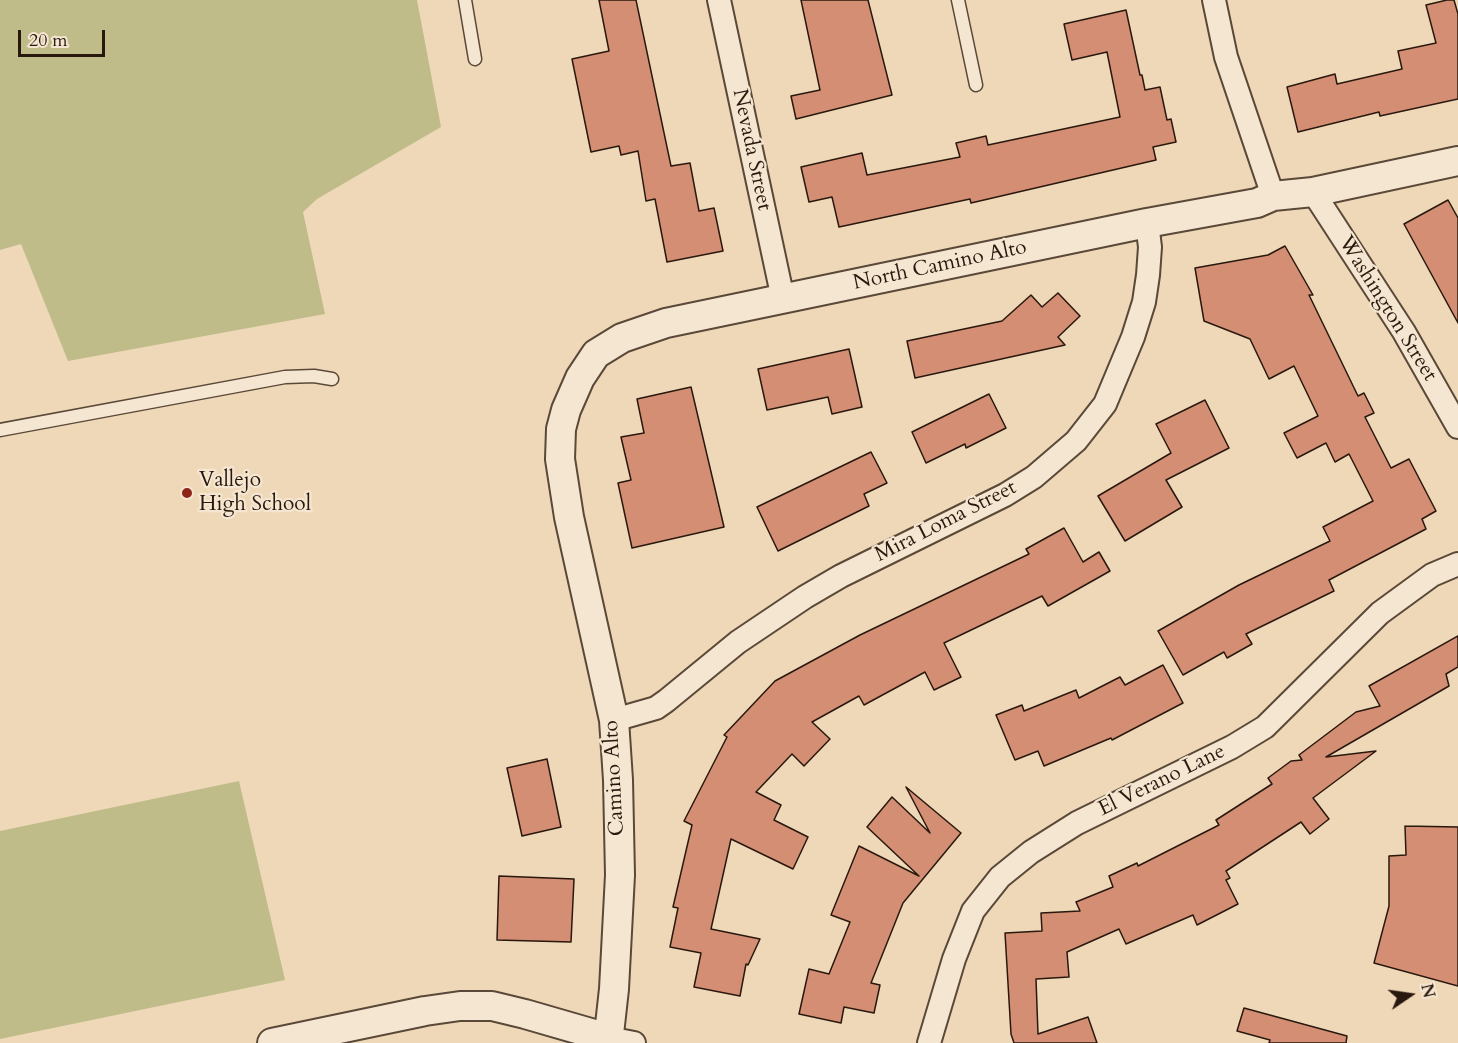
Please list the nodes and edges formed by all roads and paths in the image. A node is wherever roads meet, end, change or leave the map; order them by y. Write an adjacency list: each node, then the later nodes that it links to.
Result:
1 (465, 0): 5 (lane)
2 (719, 0): 11 (street, Nevada Street)
3 (958, 0): 6 (lane)
4 (1214, 0): 9 (street)
5 (475, 59)
6 (976, 84)
7 (1458, 161): 8 (street, North Camino Alto)
8 (1313, 192): 9 (street, North Camino Alto); 13 (street, Washington Street)
9 (1273, 196): 10 (street, North Camino Alto)
10 (1147, 223): 11 (street, North Camino Alto); 17 (street, Mira Loma Street)
11 (783, 299): 15 (street, North Camino Alto)
12 (332, 380): 14 (lane)
13 (1458, 427)
14 (0, 430)
15 (569, 517): 17 (street, Camino Alto)
16 (1458, 564): 20 (street, El Verano Lane)
17 (614, 720): 18 (street, Camino Alto)
18 (617, 1041): 19 (street)
19 (272, 1043)
20 (929, 1043)

